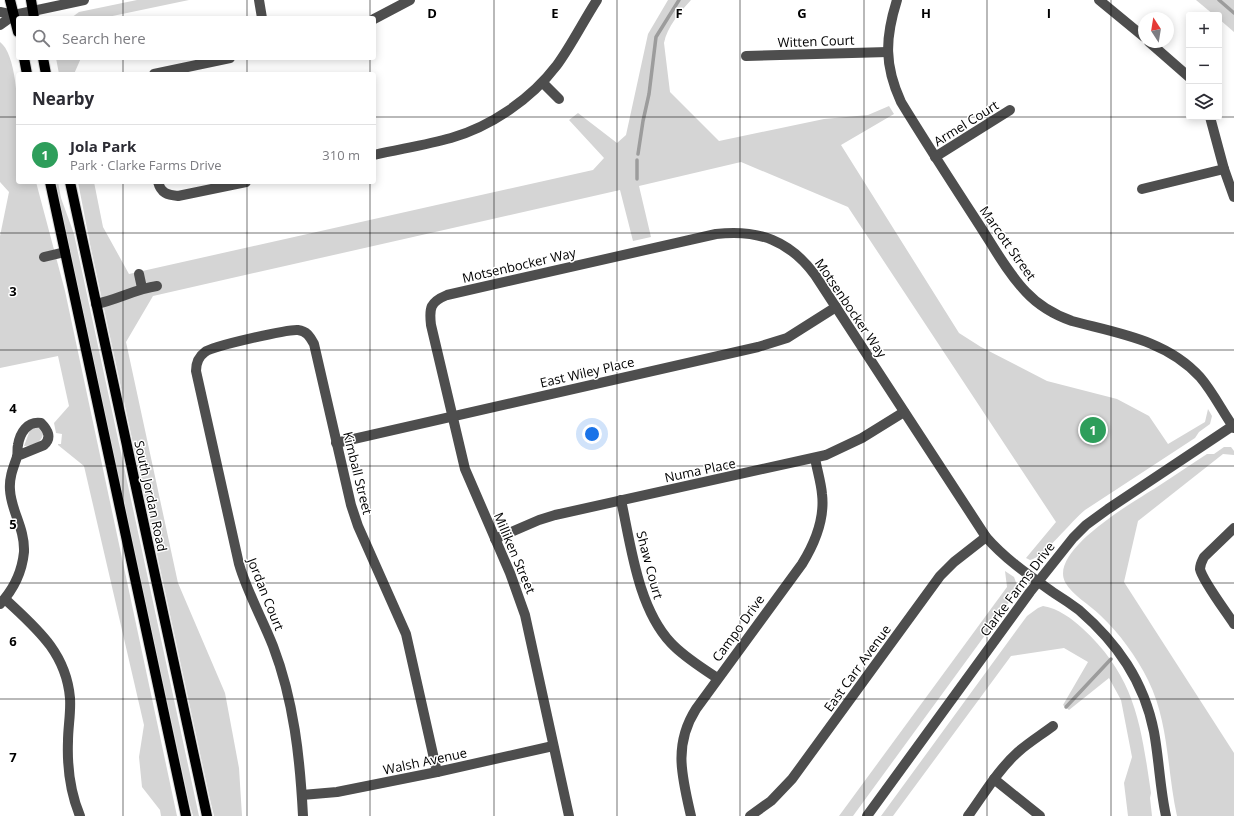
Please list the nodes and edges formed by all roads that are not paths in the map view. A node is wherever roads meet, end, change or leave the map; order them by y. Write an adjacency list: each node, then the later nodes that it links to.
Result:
1 (10, 0): 10 (main road)
2 (30, 0): 11 (main road)
3 (84, 0): 11 (street)
4 (259, 0): 12 (street)
5 (410, 0): 13 (street)
6 (597, 0): 27 (street)
7 (897, 0): 18 (street, Marcott Street)
8 (1099, 0): 16 (street)
9 (0, 12): 10 (street)
10 (14, 15): 11 (street); 14 (main road); 15 (street)
11 (34, 15)
12 (262, 16)
13 (376, 18)
14 (16, 24)
15 (0, 25)
16 (1138, 33)
17 (1156, 48): 26 (street)
18 (888, 52): 19 (street, Witten Court); 32 (street, Marcott Street)
19 (746, 56)
20 (24, 60): 23 (main road)
21 (43, 60): 24 (main road)
22 (220, 60): 25 (street)
23 (27, 72)
24 (46, 72)
25 (164, 72)
26 (1186, 74)
27 (543, 83): 28 (street); 31 (street)
28 (559, 99)
29 (1010, 110): 32 (street, Armel Court)
30 (1211, 120): 33 (street)
31 (376, 155)
32 (936, 157): 51 (street, Marcott Street)
33 (1224, 169): 38 (street); 39 (street)
34 (50, 184): 40 (main road)
35 (70, 184): 45 (main road, South Jordan Road)
36 (159, 184): 37 (street)
37 (236, 184)
38 (1142, 189)
39 (1234, 197)
40 (65, 252): 41 (street); 69 (main road)
41 (44, 258)
42 (139, 274): 44 (street)
43 (157, 286): 44 (street)
44 (142, 288): 45 (street)
45 (96, 304): 70 (main road, South Jordan Road)
46 (432, 304): 47 (street, Motsenbocker Way); 50 (street, Milliken Street)
47 (836, 307): 49 (street, Motsenbocker Way); 50 (street, East Wiley Place)
48 (199, 358): 52 (street, Kimball Street); 67 (street, Jordan Court)
49 (904, 412): 54 (street, Numa Place); 57 (street, Motsenbocker Way)
50 (452, 416): 52 (street, East Wiley Place); 58 (street, Milliken Street)
51 (1234, 426): 59 (street, Clarke Farms Drive)
52 (336, 443): 65 (street, Kimball Street)
53 (17, 456): 60 (street)
54 (815, 458): 55 (street, Numa Place); 62 (street, Campo Drive)
55 (621, 500): 58 (street, Numa Place); 62 (street, Shaw Court)
56 (1234, 528): 61 (street)
57 (986, 537): 59 (street, Motsenbocker Way); 74 (street, East Carr Avenue)
58 (496, 539): 64 (street, Milliken Street)
59 (1038, 582): 75 (street, Clarke Farms Drive); 78 (street, Motsenbocker Way)
60 (2, 601): 68 (street)
61 (1234, 624)
62 (717, 678): 73 (street, Campo Drive)
63 (1053, 726): 66 (street)
64 (553, 746): 65 (street, Walsh Avenue); 72 (street, Milliken Street)
65 (437, 772): 67 (street, Walsh Avenue)
66 (994, 779): 76 (street); 77 (street)
67 (302, 795): 71 (street, Jordan Court)
68 (80, 816)
69 (186, 816)
70 (207, 816)
71 (303, 816)
72 (569, 816)
73 (691, 816)
74 (750, 816)
75 (867, 816)
76 (968, 816)
77 (1040, 816)
78 (1166, 816)

